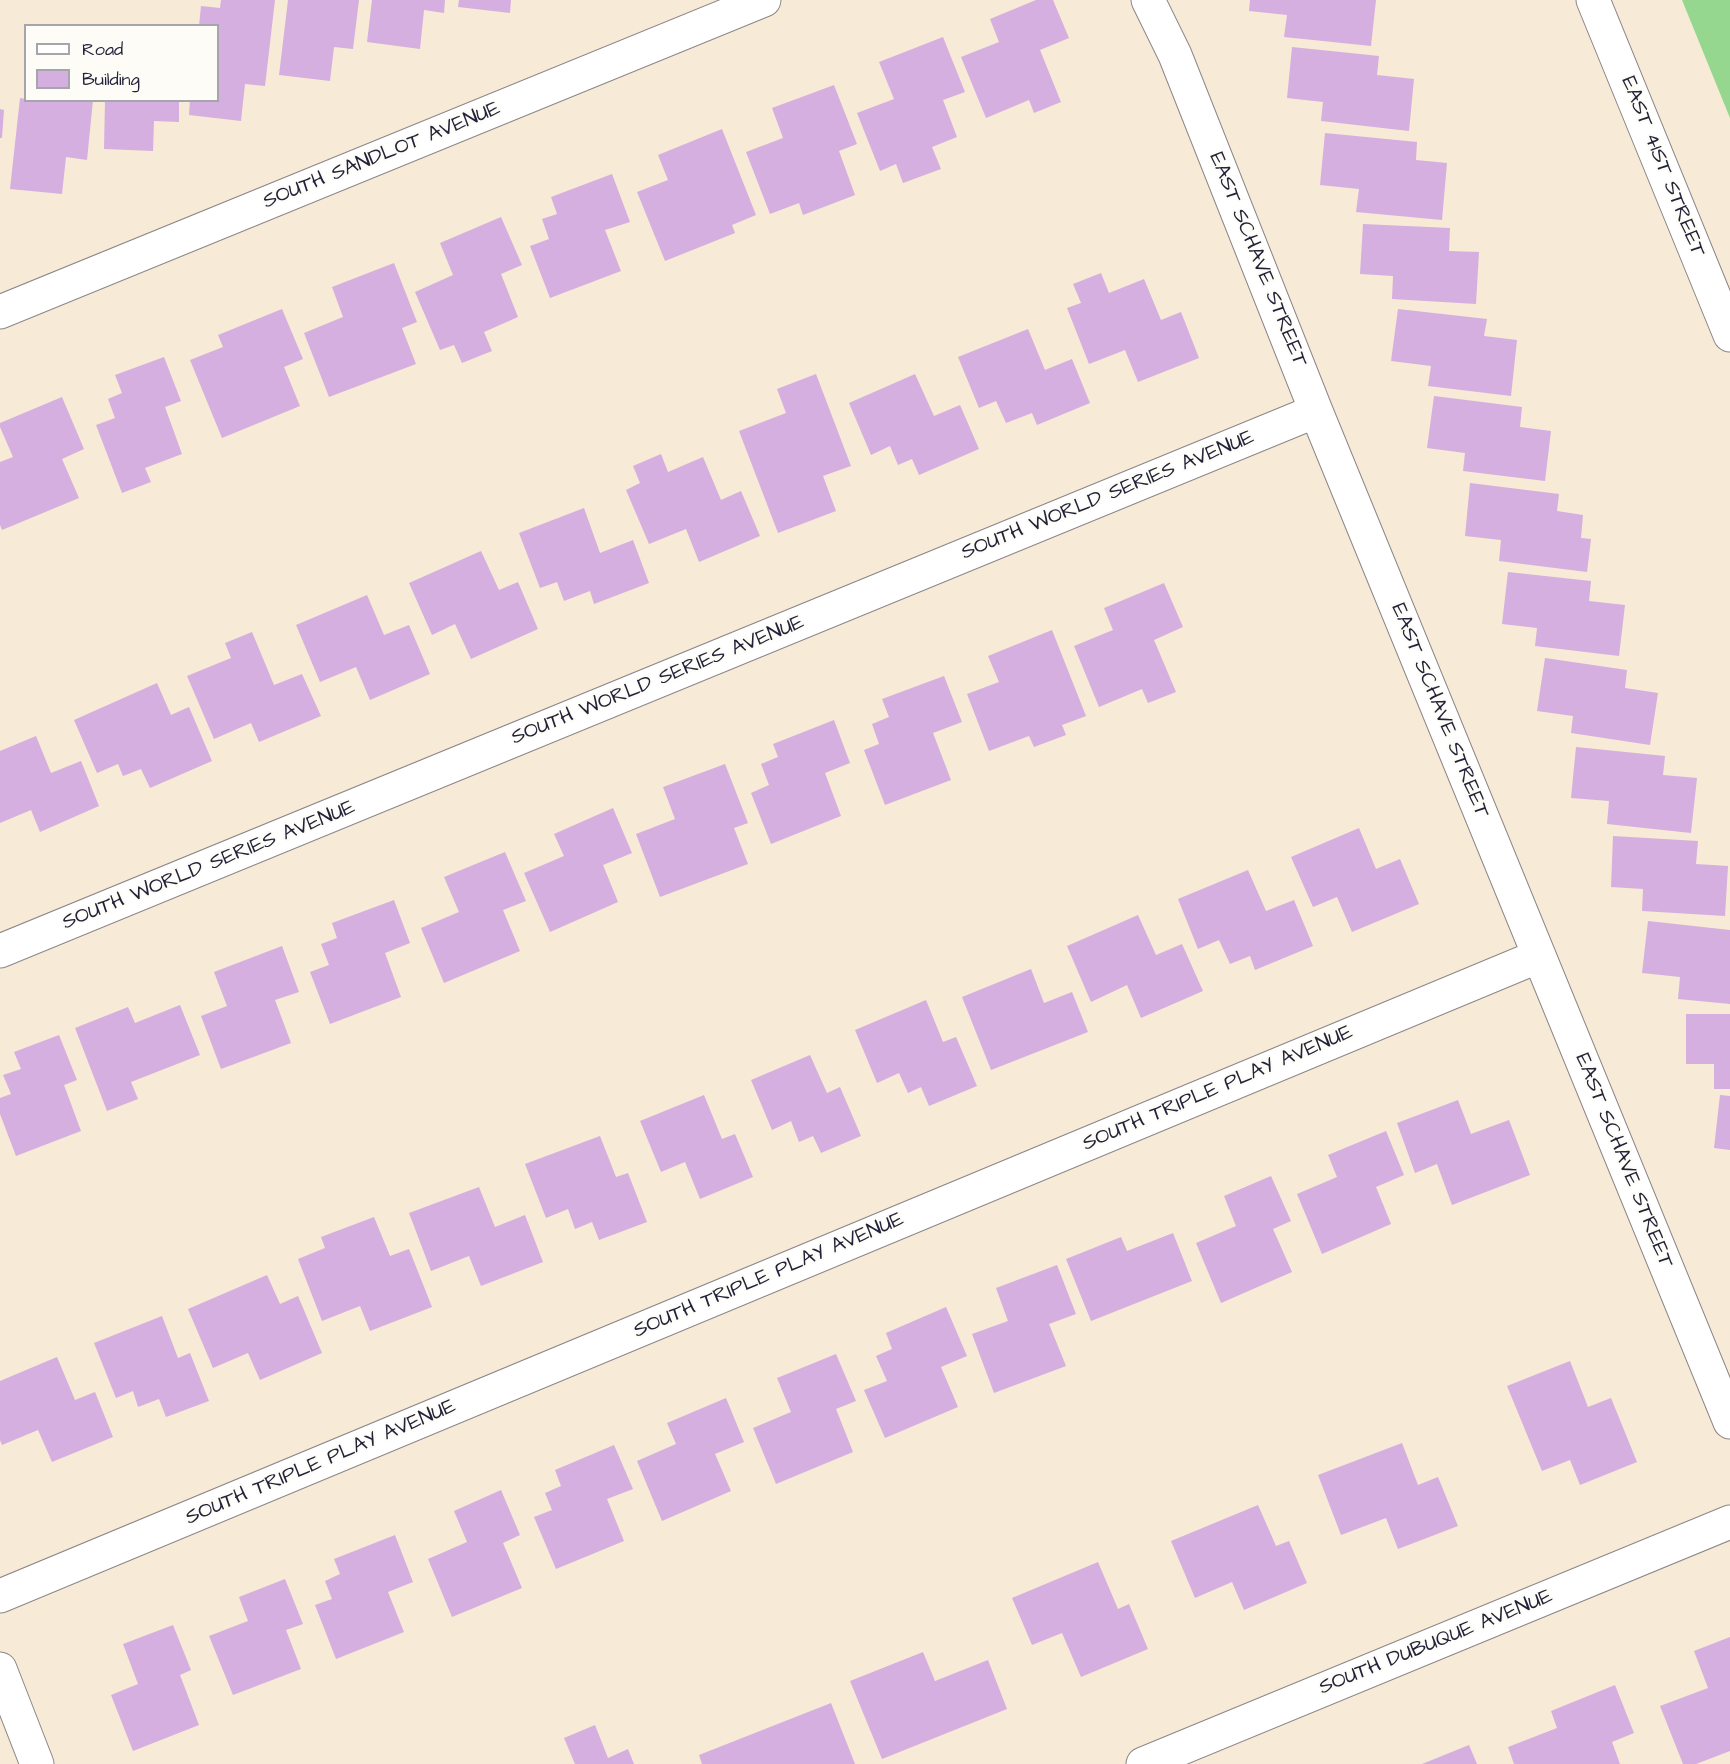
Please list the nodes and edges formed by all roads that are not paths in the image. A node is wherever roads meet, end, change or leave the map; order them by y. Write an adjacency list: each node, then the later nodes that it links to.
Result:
1 (764, 0): 4 (street, SOUTH SANDLOT AVENUE)
2 (1148, 0): 6 (street, EAST SCHAVE STREET)
3 (1593, 0): 5 (street, EAST 41ST STREET)
4 (0, 312)
5 (1730, 335)
6 (1316, 411): 7 (street, SOUTH WORLD SERIES AVENUE); 8 (street, EAST SCHAVE STREET)
7 (0, 951)
8 (1539, 956): 9 (street, EAST SCHAVE STREET); 11 (street, SOUTH TRIPLE PLAY AVENUE)
9 (1730, 1422)
10 (1730, 1522): 14 (street, SOUTH DUBUQUE AVENUE)
11 (0, 1596)
12 (0, 1669): 13 (street)
13 (37, 1764)
14 (1143, 1764)

